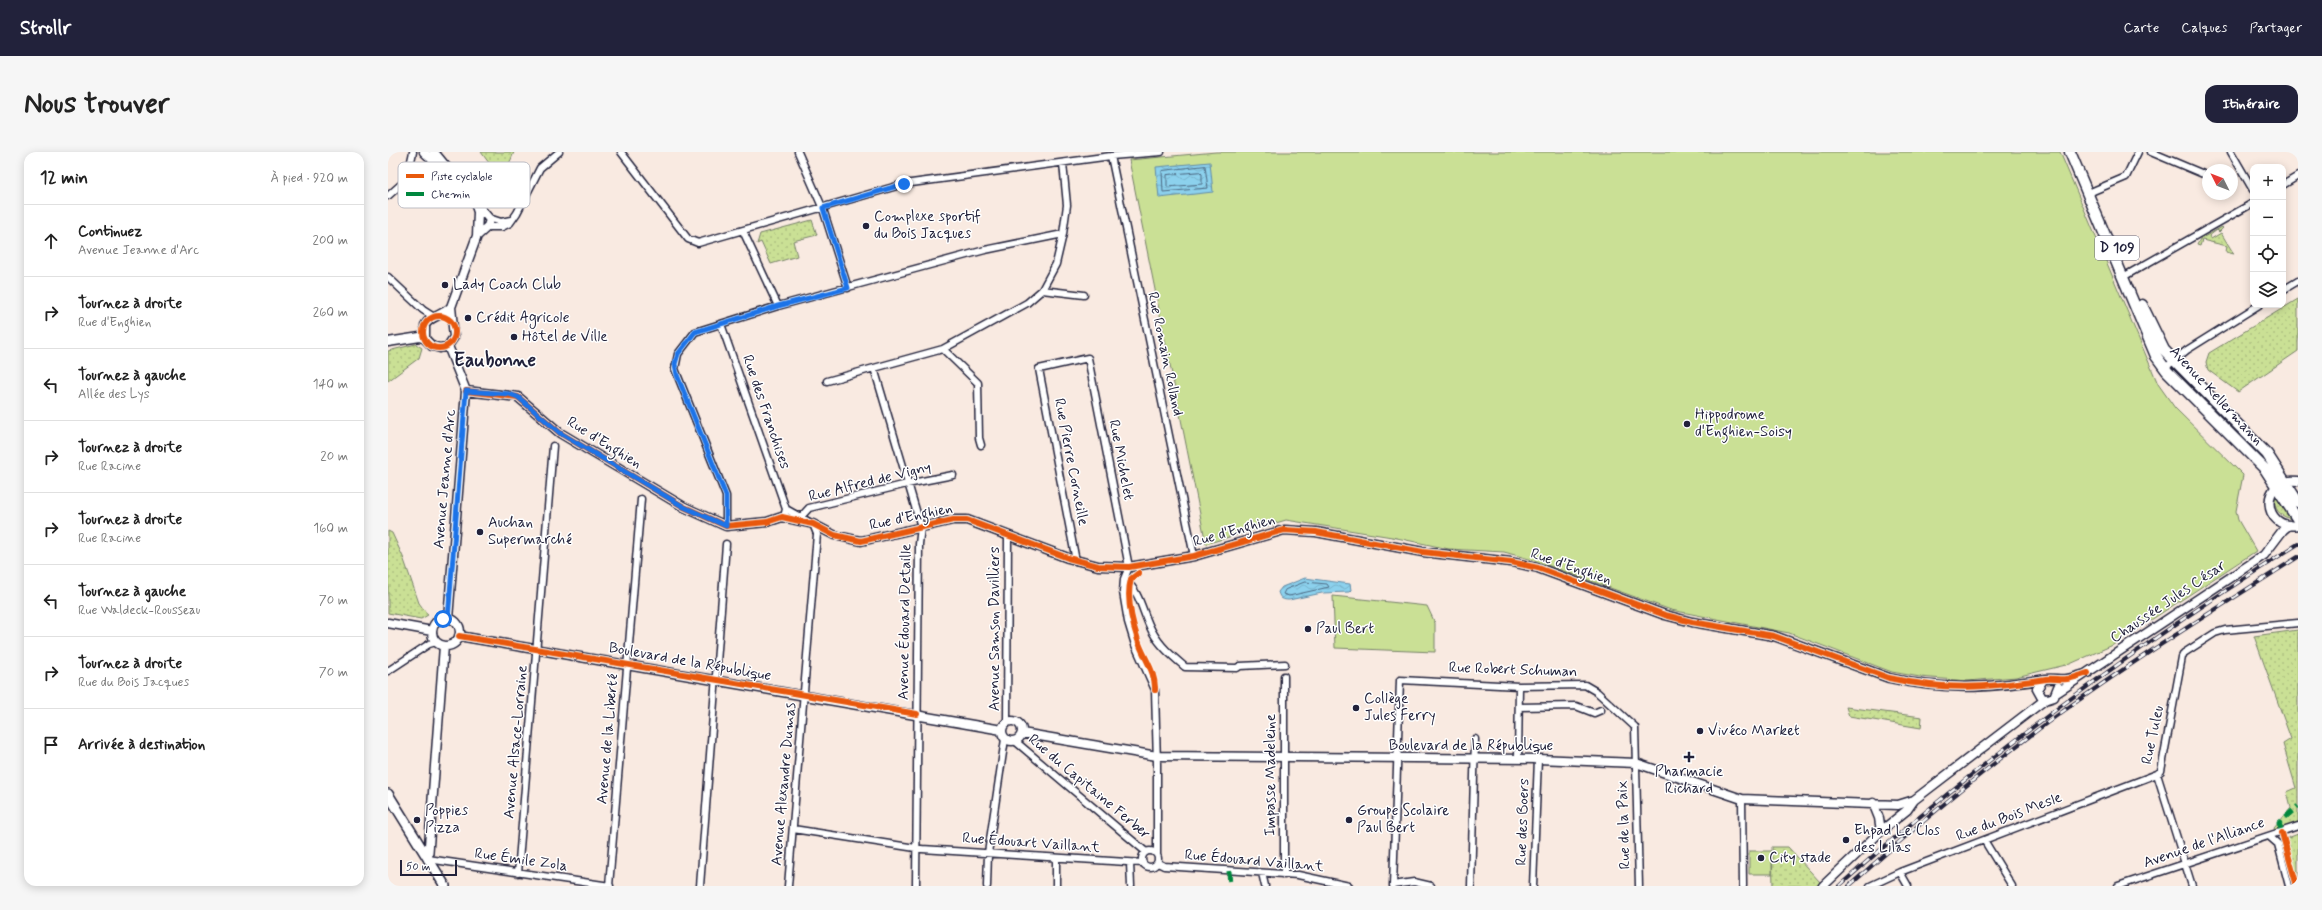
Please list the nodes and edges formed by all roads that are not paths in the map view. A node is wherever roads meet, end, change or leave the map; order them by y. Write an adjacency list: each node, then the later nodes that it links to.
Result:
1 (413, 152): 15 (street)
2 (424, 152): 16 (street)
3 (434, 152): 17 (street)
4 (559, 152): 24 (street)
5 (621, 152): 36 (street)
6 (798, 152): 31 (street)
7 (1161, 152): 13 (street)
8 (2070, 152): 25 (main road, Avenue Kellermann / D 109)
9 (2076, 152): 25 (main road, Avenue Kellermann / D 109)
10 (2138, 152): 25 (street)
11 (2151, 152): 19 (street)
12 (2231, 152): 22 (street)
13 (1125, 154): 14 (street)
14 (1111, 156): 18 (street); 85 (street, Rue Romain Rolland)
15 (411, 162)
16 (433, 162)
17 (442, 162)
18 (1063, 163): 31 (street); 37 (street)
19 (2202, 173)
20 (2298, 176): 21 (street)
21 (2286, 183)
22 (2250, 185)
23 (398, 188): 26 (street)
24 (530, 188)
25 (2091, 193): 39 (main road, Avenue Kellermann / D 109)
26 (388, 196)
27 (2250, 204): 39 (street)
28 (477, 208): 34 (street)
29 (480, 208): 32 (street)
30 (520, 208): 33 (street)
31 (823, 208): 36 (street); 42 (street)
32 (488, 217): 33 (street); 34 (street); 35 (street)
33 (512, 219): 35 (street)
34 (477, 221): 35 (street); 38 (street)
35 (486, 228): 38 (street)
36 (743, 231): 46 (street)
37 (1063, 234): 42 (street); 44 (street)
38 (477, 236): 47 (street)
39 (2126, 276): 59 (main road, Avenue Kellermann / D 109); 61 (main road, Avenue Kellermann / D 109)
40 (388, 277): 49 (street)
41 (2298, 281): 43 (street)
42 (848, 288): 46 (street)
43 (2286, 288)
44 (1042, 290): 45 (street); 57 (street)
45 (1084, 295)
46 (778, 306): 52 (street)
47 (451, 307): 50 (street); 51 (street)
48 (2254, 308): 59 (street)
49 (423, 310): 50 (street); 53 (street)
50 (436, 316): 51 (street); 53 (street)
51 (453, 323): 56 (street)
52 (721, 324): 72 (street, Rue des Franchises); 78 (street)
53 (425, 326): 54 (street); 55 (street)
54 (425, 339): 55 (street); 56 (street)
55 (392, 341)
56 (448, 346): 63 (street, Avenue Jeanne d'Arc)
57 (944, 349): 60 (street); 64 (street)
58 (1088, 358): 86 (street, Rue Pierre Corneille); 87 (street, Rue Michelet)
59 (2173, 360): 61 (street); 68 (main road, Avenue Kellermann / D 109)
60 (874, 368): 62 (street); 69 (street, Avenue Édouard Detaille)
61 (2165, 368): 68 (main road, Avenue Kellermann / D 109)
62 (828, 381)
63 (466, 391): 78 (street, Rue d'Enghien); 89 (street, Avenue Jeanne d'Arc)
64 (981, 445)
65 (553, 446): 96 (street, Avenue Alsace-Lorraine)
66 (953, 476): 69 (street, Rue Alfred de Vigny)
67 (2298, 481): 68 (street)
68 (2280, 484): 71 (main road, Avenue Kellermann / D 109); 75 (street); 77 (main road, Avenue Kellermann / D 109)
69 (910, 485): 74 (street, Rue Alfred de Vigny); 79 (street, Avenue Édouard Detaille)
70 (641, 499): 97 (street, Avenue de la Liberté)
71 (2298, 502)
72 (786, 509): 73 (street, Rue des Franchises); 74 (street)
73 (789, 519): 74 (street, Rue d'Enghien); 78 (street, Rue d'Enghien)
74 (799, 519): 76 (street, Rue d'Enghien)
75 (2276, 519): 77 (street); 84 (street)
76 (813, 524): 80 (street, Rue d'Enghien); 82 (street, Avenue Alexandre Dumas)
77 (2295, 524): 84 (street, Chaussée Jules César)
78 (726, 526)
79 (921, 527): 80 (street, Rue d'Enghien); 81 (street, Rue d'Enghien); 113 (street, Avenue Édouard Detaille)
80 (834, 536): 82 (street)
81 (1008, 536): 86 (street, Rue d'Enghien); 114 (street, Avenue Samson Davilliers)
82 (817, 541): 108 (street, Avenue Alexandre Dumas)
83 (726, 544): 103 (street)
84 (2264, 555): 100 (street, Chaussée Jules César)
85 (1194, 556): 87 (street, Rue d'Enghien); 104 (street, Rue d'Enghien)
86 (1076, 561): 87 (street, Rue d'Enghien)
87 (1129, 567): 88 (street)
88 (1124, 579): 98 (street); 119 (street)
89 (448, 619): 92 (street); 93 (street)
90 (388, 623): 92 (street)
91 (2298, 624): 126 (street, Rue Tuleu)
92 (432, 631): 94 (street)
93 (459, 636): 95 (street); 96 (street, Boulevard de la République)
94 (436, 642): 95 (street); 99 (street)
95 (444, 646): 141 (street)
96 (538, 648): 97 (street, Boulevard de la République); 147 (street, Avenue Alsace-Lorraine)
97 (627, 664): 103 (street, Boulevard de la République); 152 (street, Avenue de la Liberté)
98 (1285, 664)
99 (388, 672)
100 (2088, 673): 102 (street, Chaussée Jules César); 107 (street, Chaussée Jules César)
101 (1284, 676): 120 (street, Impasse Madeleine)
102 (2047, 679): 104 (street, Rue d'Enghien); 106 (street); 107 (street)
103 (716, 680): 108 (street, Boulevard de la République); 153 (street)
104 (2023, 683): 106 (street, Rue d'Enghien)
105 (1519, 686): 110 (street); 121 (street, Rue Robert Schuman); 125 (street, Rue Robert Schuman)
106 (2038, 691): 109 (street); 111 (street)
107 (2058, 692): 109 (street)
108 (804, 695): 113 (street, Boulevard de la République); 132 (street, Avenue Alexandre Dumas)
109 (2046, 699): 111 (street)
110 (1519, 707): 112 (street); 123 (street)
111 (2036, 708): 129 (street)
112 (1601, 710)
113 (917, 714): 114 (street, Boulevard de la République); 136 (street, Avenue Édouard Detaille)
114 (1005, 727): 115 (street, Boulevard de la République); 116 (street)
115 (1022, 733): 118 (street); 119 (street, Boulevard de la République)
116 (1005, 739): 118 (street); 137 (street)
117 (1475, 739): 122 (street)
118 (1015, 741): 138 (street, Rue du Capitaine Ferber)
119 (1157, 756): 120 (street, Boulevard de la République); 139 (street)
120 (1284, 758): 121 (street, Boulevard de la République); 149 (street, Impasse Madeleine)
121 (1396, 759): 122 (street, Boulevard de la République); 150 (street)
122 (1474, 759): 123 (street, Boulevard de la République); 162 (street)
123 (1518, 759): 124 (street, Boulevard de la République)
124 (1538, 760): 125 (street, Boulevard de la République); 163 (street, Rue des Boers)
125 (1636, 763): 128 (street, Boulevard de la République); 164 (street, Rue de la Paix)
126 (2157, 774): 135 (street, Rue du Bois Mesle); 145 (street, Rue Tuleu)
127 (388, 794): 141 (main road)
128 (1742, 799): 130 (street, Boulevard de la République); 165 (street)
129 (1914, 800): 130 (street, Boulevard de la République); 133 (street)
130 (1873, 803): 133 (street)
131 (2298, 826): 134 (street, Avenue de l'Alliance)
132 (794, 829): 136 (street, Rue Édouart Vaillant); 154 (street, Avenue Alexandre Dumas)
133 (1880, 831): 166 (street)
134 (2270, 837): 145 (street, Avenue de l'Alliance); 172 (street)
135 (1984, 840): 146 (street, Rue du Bois Mesle); 169 (street)
136 (917, 848): 137 (street, Rue Édouart Vaillant); 155 (street, Avenue Édouard Detaille)
137 (988, 852): 140 (street, Rue Édouart Vaillant); 156 (street)
138 (1146, 852): 139 (street); 143 (street)
139 (1157, 854): 144 (street)
140 (1056, 858): 142 (street, Rue Édouart Vaillant); 157 (street)
141 (428, 859): 147 (street, Rue Émile Zola); 151 (main road)
142 (1130, 863): 143 (street, Rue Édouart Vaillant); 158 (street)
143 (1143, 863): 144 (street)
144 (1158, 863): 148 (street, Rue Édouard Vaillant)
145 (2185, 864): 170 (street, Avenue de l'Alliance); 171 (street, Rue Tuleu)
146 (1900, 872): 167 (street, Rue du Bois Mesle); 168 (street)
147 (518, 873): 152 (street, Rue Émile Zola)
148 (1262, 873): 149 (street, Rue Édouard Vaillant); 159 (street)
149 (1284, 875): 160 (street, Rue Édouard Vaillant)
150 (1393, 885): 161 (street)
151 (445, 886)
152 (609, 886)
153 (700, 886)
154 (788, 886)
155 (916, 886)
156 (987, 886)
157 (1056, 886)
158 (1131, 886)
159 (1264, 886)
160 (1348, 886)
161 (1431, 886)
162 (1471, 886)
163 (1533, 886)
164 (1639, 886)
165 (1743, 886)
166 (1823, 886)
167 (1870, 886)
168 (1908, 886)
169 (2012, 886)
170 (2120, 886)
171 (2192, 886)
172 (2289, 886)

